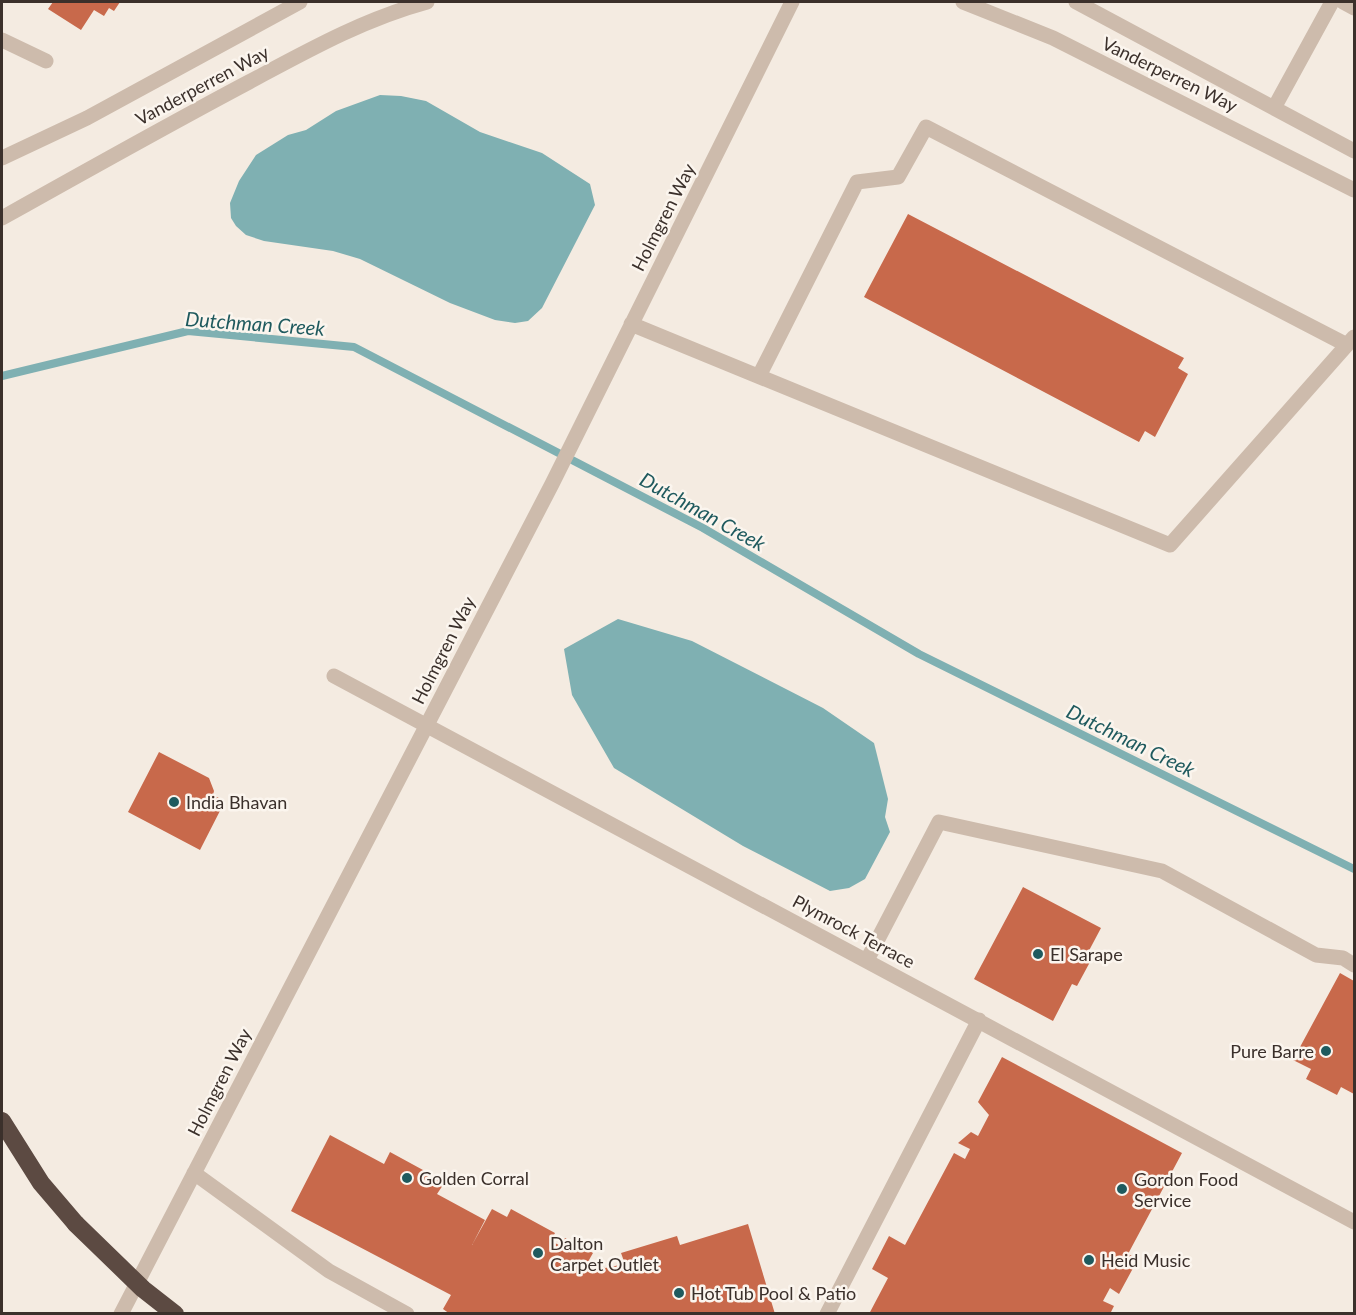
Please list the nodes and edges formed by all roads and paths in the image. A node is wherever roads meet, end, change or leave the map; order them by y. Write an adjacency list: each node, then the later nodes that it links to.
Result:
1 (300, 2): 13 (street, Vanderperren Way)
2 (427, 2): 15 (street, Vanderperren Way)
3 (792, 2): 16 (street, Holmgren Way)
4 (963, 2): 14 (street, Vanderperren Way)
5 (1076, 2): 11 (street, Vanderperren Way)
6 (1332, 2): 11 (street)
7 (1343, 2): 8 (street)
8 (1354, 8)
9 (2, 40): 10 (street)
10 (46, 61)
11 (1275, 108): 12 (street, Vanderperren Way)
12 (1354, 151)
13 (2, 158)
14 (1354, 190)
15 (2, 218)
16 (631, 324): 18 (street); 20 (street, Holmgren Way)
17 (1351, 341): 18 (street); 18 (street)
18 (759, 376)
19 (334, 676): 20 (street, Plymrock Terrace)
20 (427, 724): 21 (street, Plymrock Terrace); 25 (street, Holmgren Way)
21 (867, 960): 22 (street); 23 (street, Plymrock Terrace)
22 (1354, 965)
23 (979, 1020): 26 (street, Plymrock Terrace); 30 (street)
24 (2, 1121): 28 (highway, bridge)
25 (194, 1173): 27 (street, Holmgren Way); 29 (street)
26 (1354, 1222)
27 (121, 1314)
28 (175, 1314)
29 (407, 1314)
30 (827, 1314)

